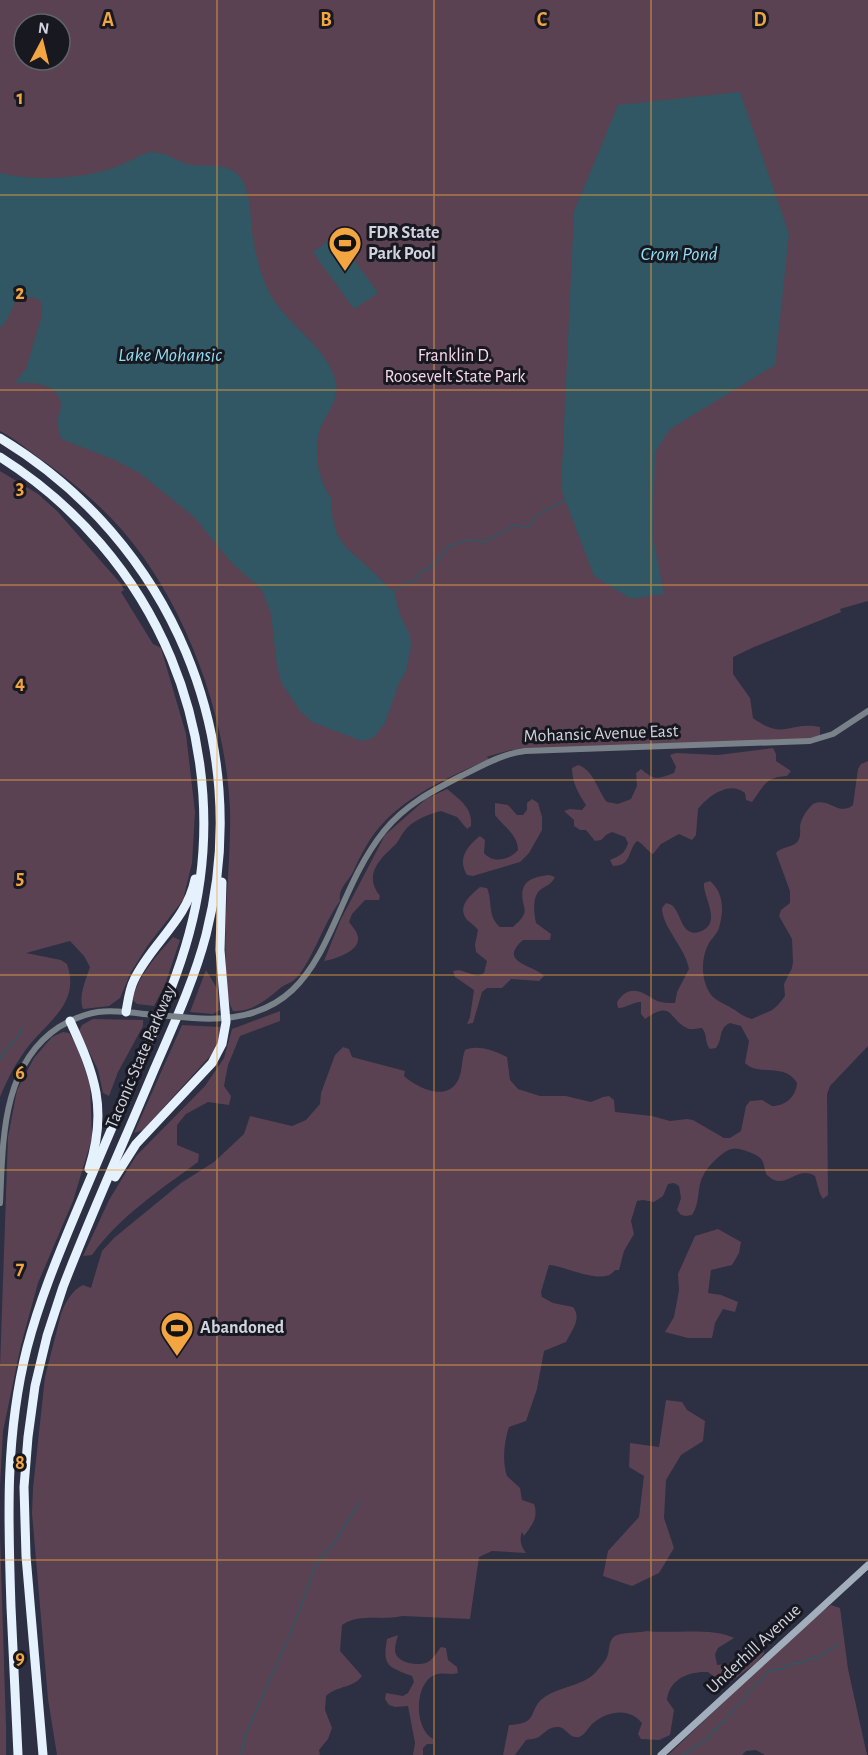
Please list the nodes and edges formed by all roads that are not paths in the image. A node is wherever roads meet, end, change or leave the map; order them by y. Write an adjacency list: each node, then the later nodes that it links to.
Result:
1 (0, 438): 4 (highway, Taconic State Parkway)
2 (0, 457): 5 (highway, Taconic State Parkway)
3 (868, 711): 7 (street, Mohansic Avenue East)
4 (220, 799): 7 (highway); 11 (highway, Taconic State Parkway)
5 (204, 833): 6 (highway); 10 (highway, Taconic State Parkway)
6 (126, 1012): 7 (street, Mohansic Avenue East, bridge); 8 (street, Mohansic Avenue East)
7 (226, 1019): 11 (highway)
8 (70, 1022): 9 (street, Mohansic Avenue East); 10 (highway)
9 (0, 1203)
10 (73, 1220): 14 (highway, Taconic State Parkway)
11 (89, 1224): 13 (highway, Taconic State Parkway)
12 (868, 1565): 17 (main road, Underhill Avenue)
13 (38, 1693): 15 (highway, Taconic State Parkway); 16 (highway)
14 (18, 1755)
15 (44, 1755)
16 (49, 1755)
17 (661, 1755)

